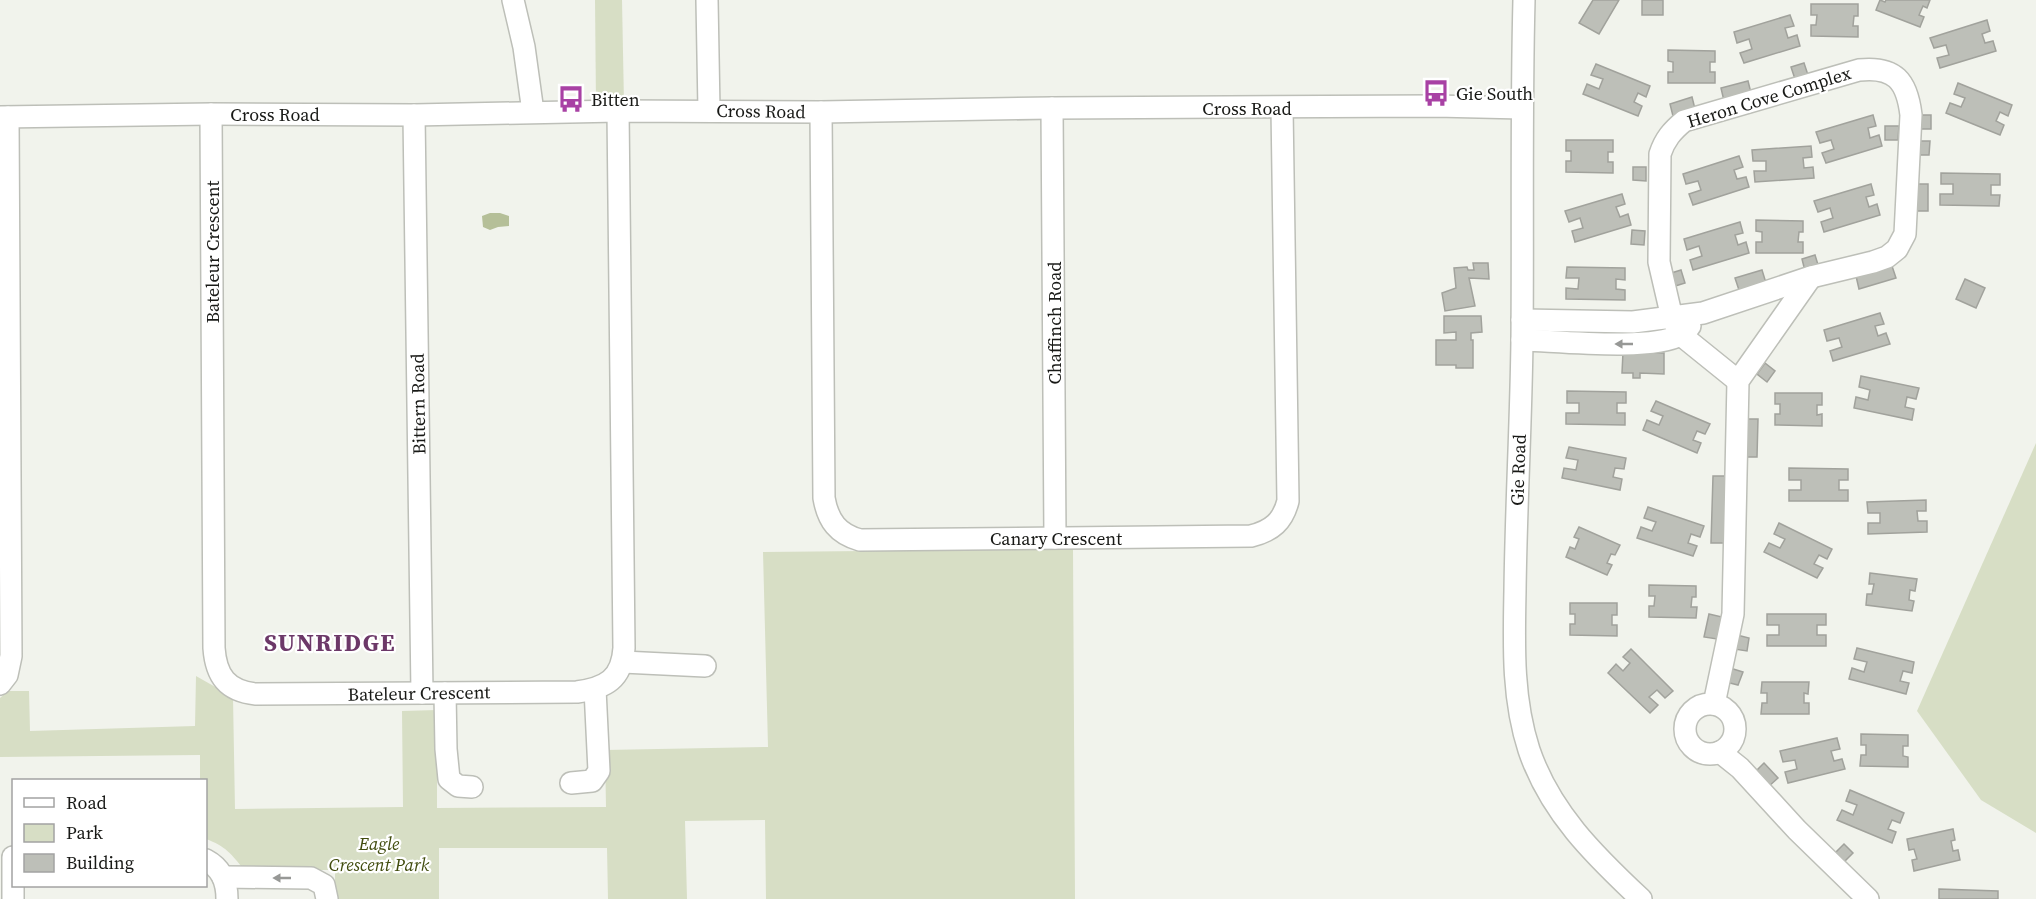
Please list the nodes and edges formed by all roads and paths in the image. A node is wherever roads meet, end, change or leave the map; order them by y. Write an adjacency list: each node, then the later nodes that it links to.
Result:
1 (513, 0): 9 (street)
2 (707, 0): 7 (street)
3 (1524, 0): 6 (street, Gie Road)
4 (1052, 108): 5 (street, Cross Road); 10 (street, Cross Road); 18 (street, Chaffinch Road)
5 (1282, 108): 6 (street, Cross Road); 18 (street, Canary Crescent)
6 (1522, 108): 16 (street, Gie Road)
7 (710, 110): 8 (street, Cross Road); 10 (street, Cross Road)
8 (618, 111): 9 (street, Cross Road); 19 (street)
9 (533, 112): 12 (street, Cross Road)
10 (821, 112): 18 (street, Canary Crescent)
11 (211, 114): 12 (street, Cross Road); 13 (street, Cross Road); 23 (street, Bateleur Crescent)
12 (414, 115): 23 (street, Bittern Road)
13 (4, 117): 21 (street)
14 (1811, 278): 15 (street, Heron Cove Complex); 15 (street, Heron Cove Complex); 17 (street)
15 (1676, 327): 16 (street); 17 (street)
16 (1522, 330): 33 (street, Gie Road)
17 (1738, 381): 25 (street)
18 (1055, 538)
19 (623, 662): 20 (street); 22 (street)
20 (705, 666)
21 (0, 684)
22 (596, 689): 24 (street, Bateleur Crescent); 27 (street)
23 (422, 693): 24 (street, Bateleur Crescent)
24 (445, 693): 28 (street)
25 (1714, 704): 26 (street); 26 (street)
26 (1720, 752): 34 (street)
27 (571, 783)
28 (472, 787)
29 (207, 861): 30 (street)
30 (223, 877): 31 (street); 32 (street, one-way to 30)
31 (227, 899)
32 (327, 899)
33 (1641, 899)
34 (1868, 899)

